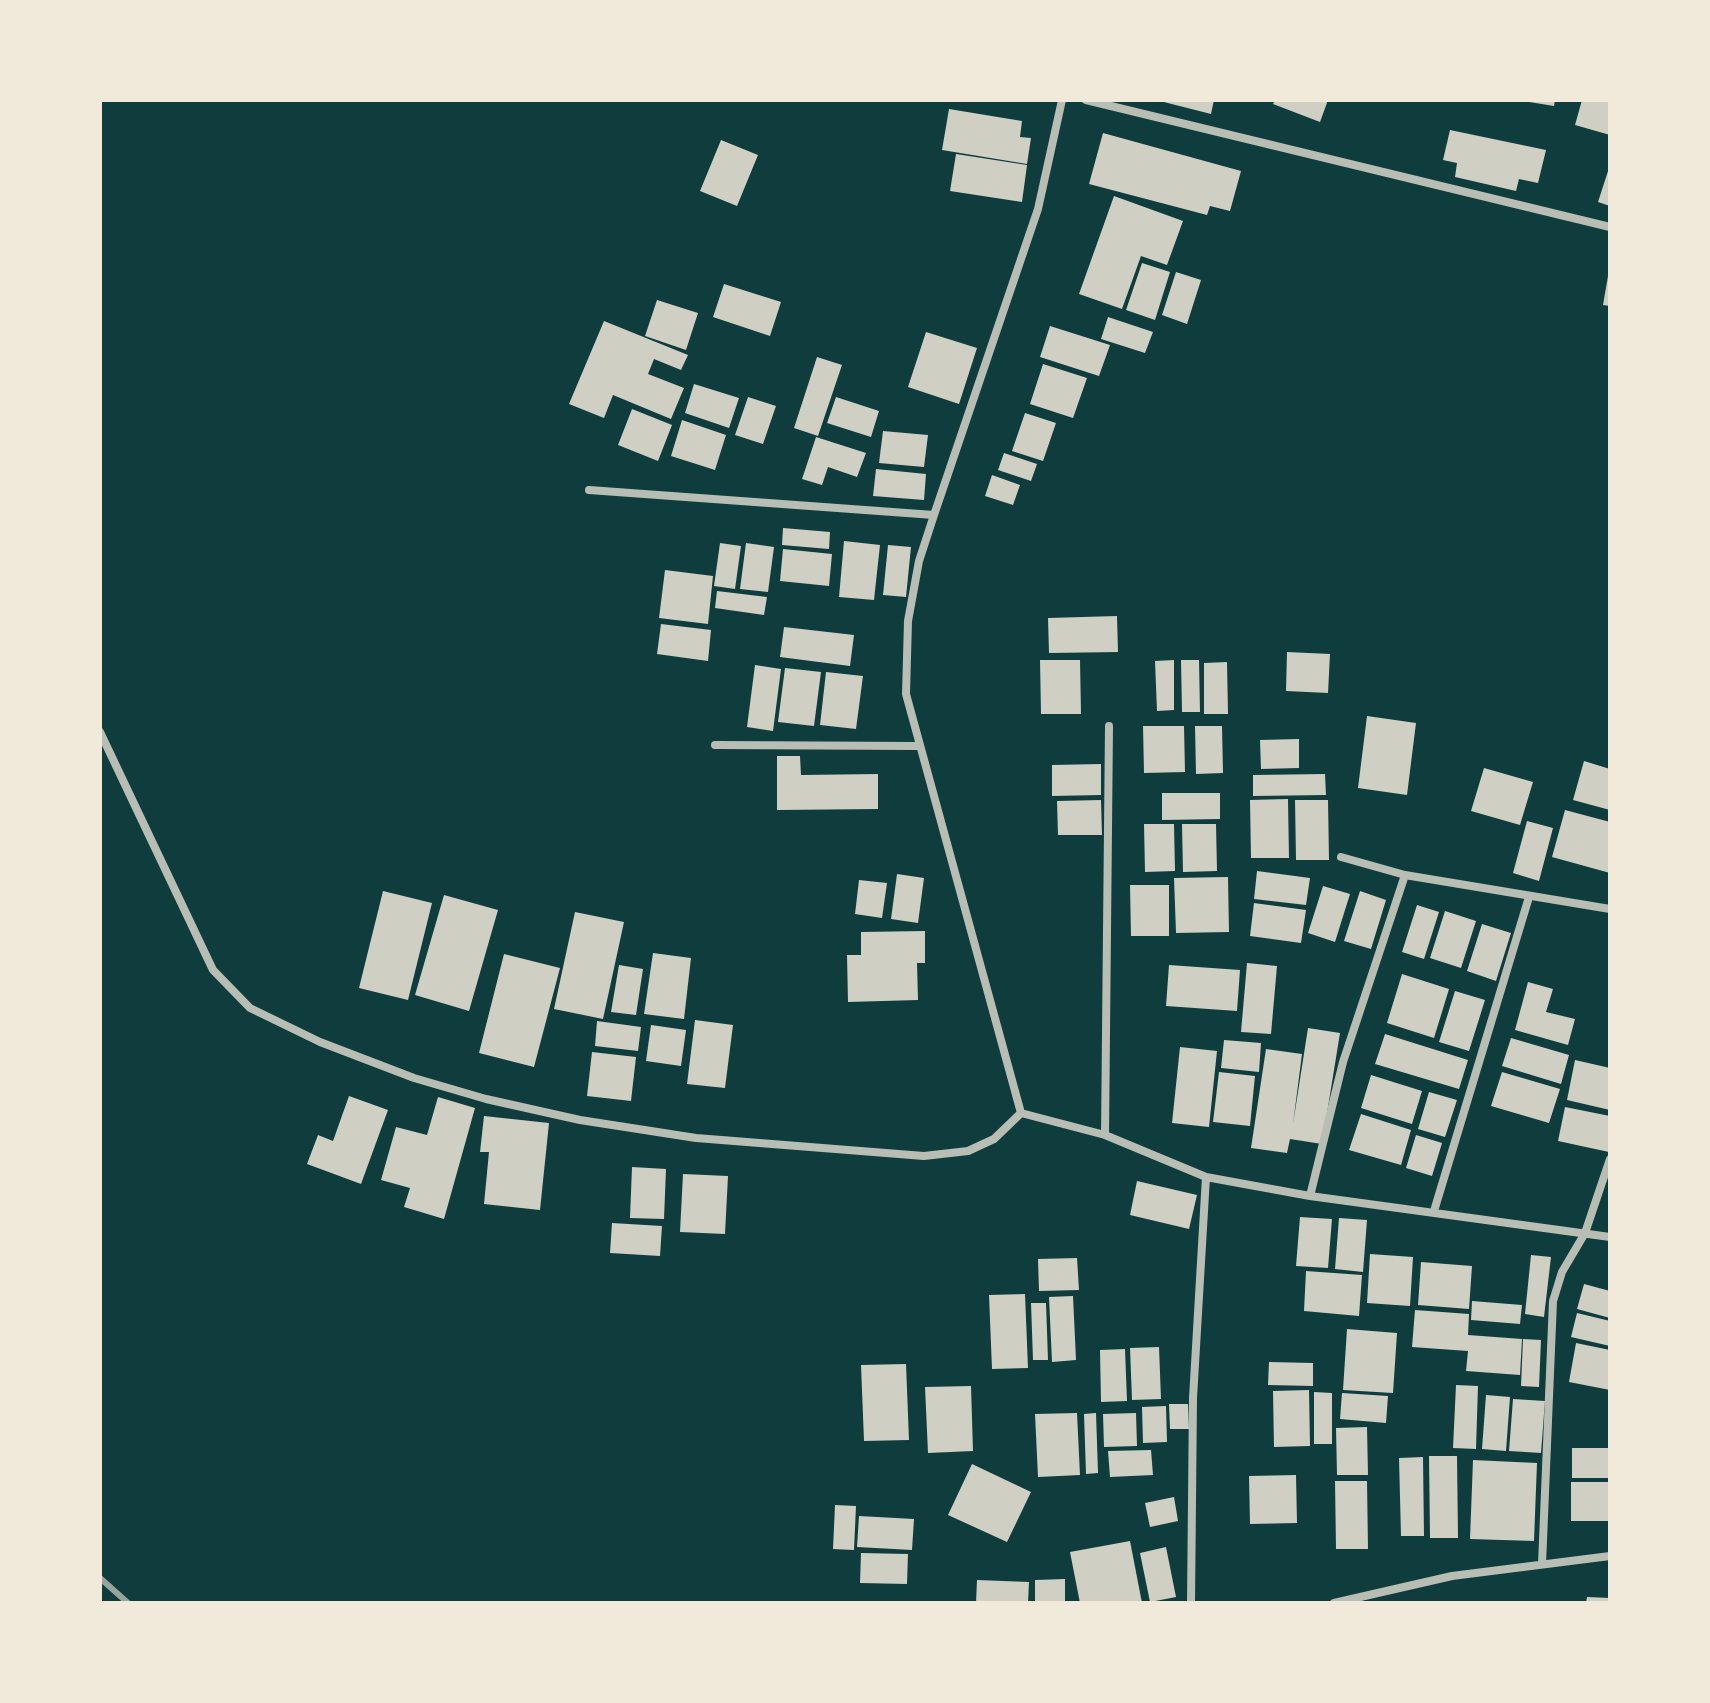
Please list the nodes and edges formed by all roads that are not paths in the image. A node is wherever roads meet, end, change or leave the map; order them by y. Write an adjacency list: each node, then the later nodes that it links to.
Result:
1 (1062, 100): 5 (street)
2 (1086, 100): 3 (street)
3 (1610, 227)
4 (589, 490): 5 (street)
5 (934, 515): 9 (street)
6 (1109, 726): 15 (street)
7 (100, 732): 14 (street)
8 (715, 745): 9 (street)
9 (919, 746): 14 (street)
10 (1341, 857): 11 (street)
11 (1405, 875): 12 (street); 18 (street)
12 (1529, 897): 13 (street); 19 (street)
13 (1610, 909)
14 (1021, 1113): 15 (street)
15 (1105, 1135): 17 (street)
16 (1610, 1159): 20 (street)
17 (1206, 1177): 18 (street); 24 (street)
18 (1310, 1196): 19 (street)
19 (1434, 1211): 20 (street)
20 (1585, 1233): 21 (street); 23 (street)
21 (1610, 1237)
22 (1610, 1556): 23 (street)
23 (1542, 1564): 25 (street)
24 (1191, 1603)
25 (1334, 1603)

